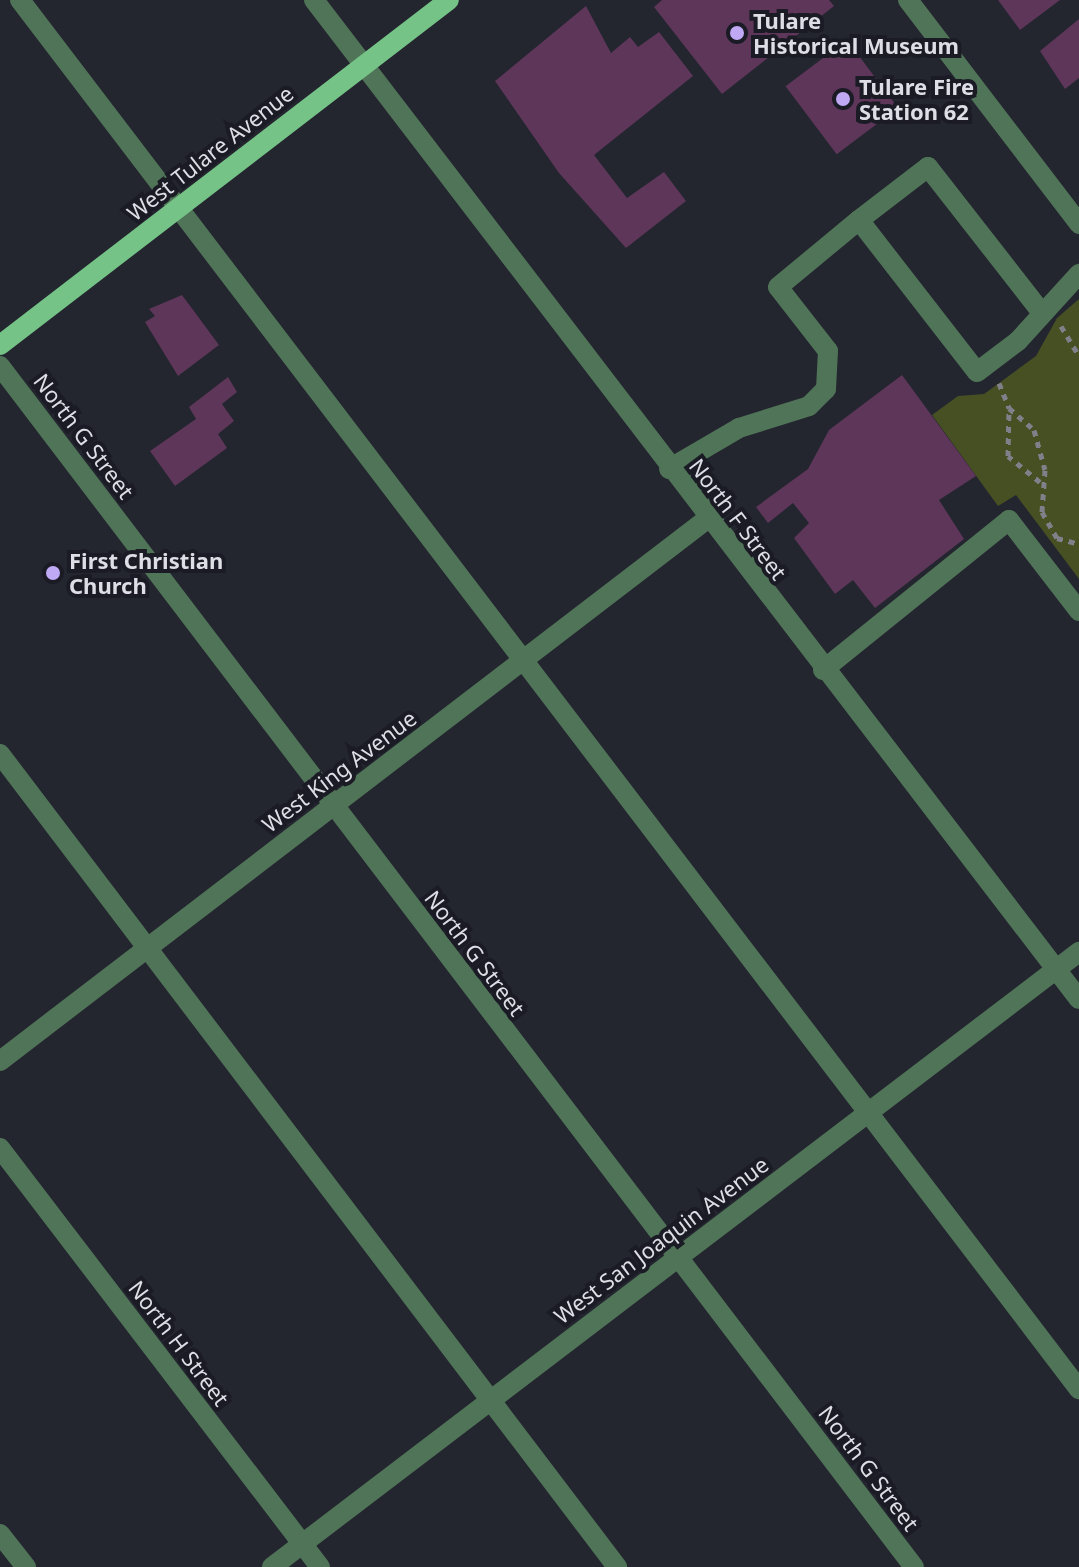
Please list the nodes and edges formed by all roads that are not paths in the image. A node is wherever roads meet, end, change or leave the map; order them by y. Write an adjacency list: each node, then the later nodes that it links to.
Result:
1 (20, 0): 6 (street)
2 (314, 0): 5 (street, North F Street)
3 (449, 0): 5 (main road, West Tulare Avenue)
4 (908, 0): 8 (street)
5 (365, 64): 6 (main road, West Tulare Avenue); 13 (street, North F Street)
6 (178, 207): 11 (main road, West Tulare Avenue); 16 (street)
7 (859, 220): 10 (street); 10 (street); 13 (street)
8 (1079, 224)
9 (1079, 274): 10 (street)
10 (1042, 313)
11 (0, 345)
12 (0, 366): 19 (street, North G Street)
13 (669, 469): 14 (street, North F Street)
14 (707, 519): 16 (street, West King Avenue); 17 (street, North F Street)
15 (1079, 611): 17 (street)
16 (521, 662): 19 (street, West King Avenue); 25 (street)
17 (823, 670): 22 (street, North F Street)
18 (0, 754): 20 (street)
19 (333, 806): 20 (street, West King Avenue); 27 (street, North G Street)
20 (148, 948): 24 (street, West King Avenue); 29 (street)
21 (1079, 952): 22 (street, West San Joaquin Avenue)
22 (1056, 970): 23 (street, North F Street); 25 (street, West San Joaquin Avenue)
23 (1079, 999)
24 (0, 1061)
25 (867, 1112): 27 (street, West San Joaquin Avenue); 28 (street)
26 (0, 1148): 31 (street, North H Street)
27 (679, 1258): 29 (street, West San Joaquin Avenue); 36 (street, North G Street)
28 (1079, 1389)
29 (489, 1401): 31 (street, West San Joaquin Avenue); 35 (street)
30 (0, 1534): 32 (street)
31 (302, 1545): 33 (street, West San Joaquin Avenue); 34 (street, North H Street)
32 (26, 1567)
33 (272, 1567)
34 (320, 1567)
35 (617, 1567)
36 (914, 1567)

